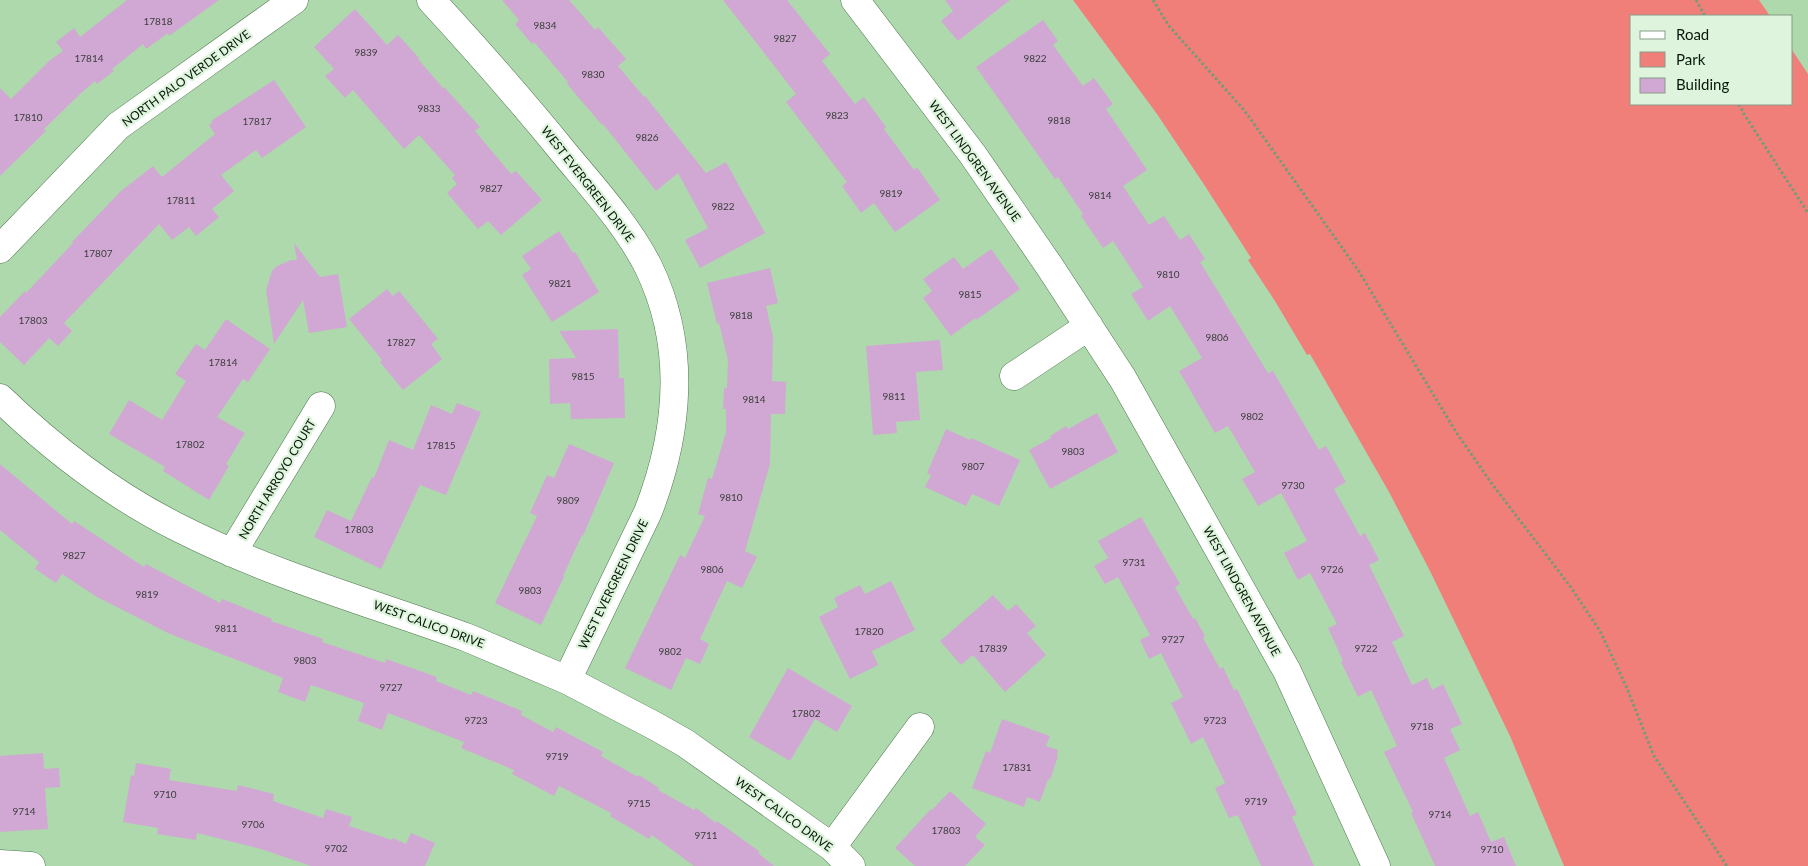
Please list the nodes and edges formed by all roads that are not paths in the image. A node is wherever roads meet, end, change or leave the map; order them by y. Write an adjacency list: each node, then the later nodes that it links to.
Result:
1 (294, 0): 4 (street, NORTH PALO VERDE DRIVE)
2 (431, 0): 10 (street, WEST EVERGREEN DRIVE)
3 (855, 0): 5 (street, WEST LINDGREN AVENUE)
4 (0, 249)
5 (1089, 326): 6 (street); 16 (street, WEST LINDGREN AVENUE)
6 (1014, 376)
7 (0, 398): 9 (street, WEST CALICO DRIVE)
8 (321, 406): 9 (street, NORTH ARROYO COURT)
9 (232, 553): 10 (street, WEST CALICO DRIVE)
10 (567, 680): 12 (street, WEST CALICO DRIVE)
11 (920, 727): 12 (street)
12 (832, 847): 15 (street, WEST CALICO DRIVE)
13 (0, 864): 14 (street)
14 (31, 866)
15 (851, 866)
16 (1376, 866)

